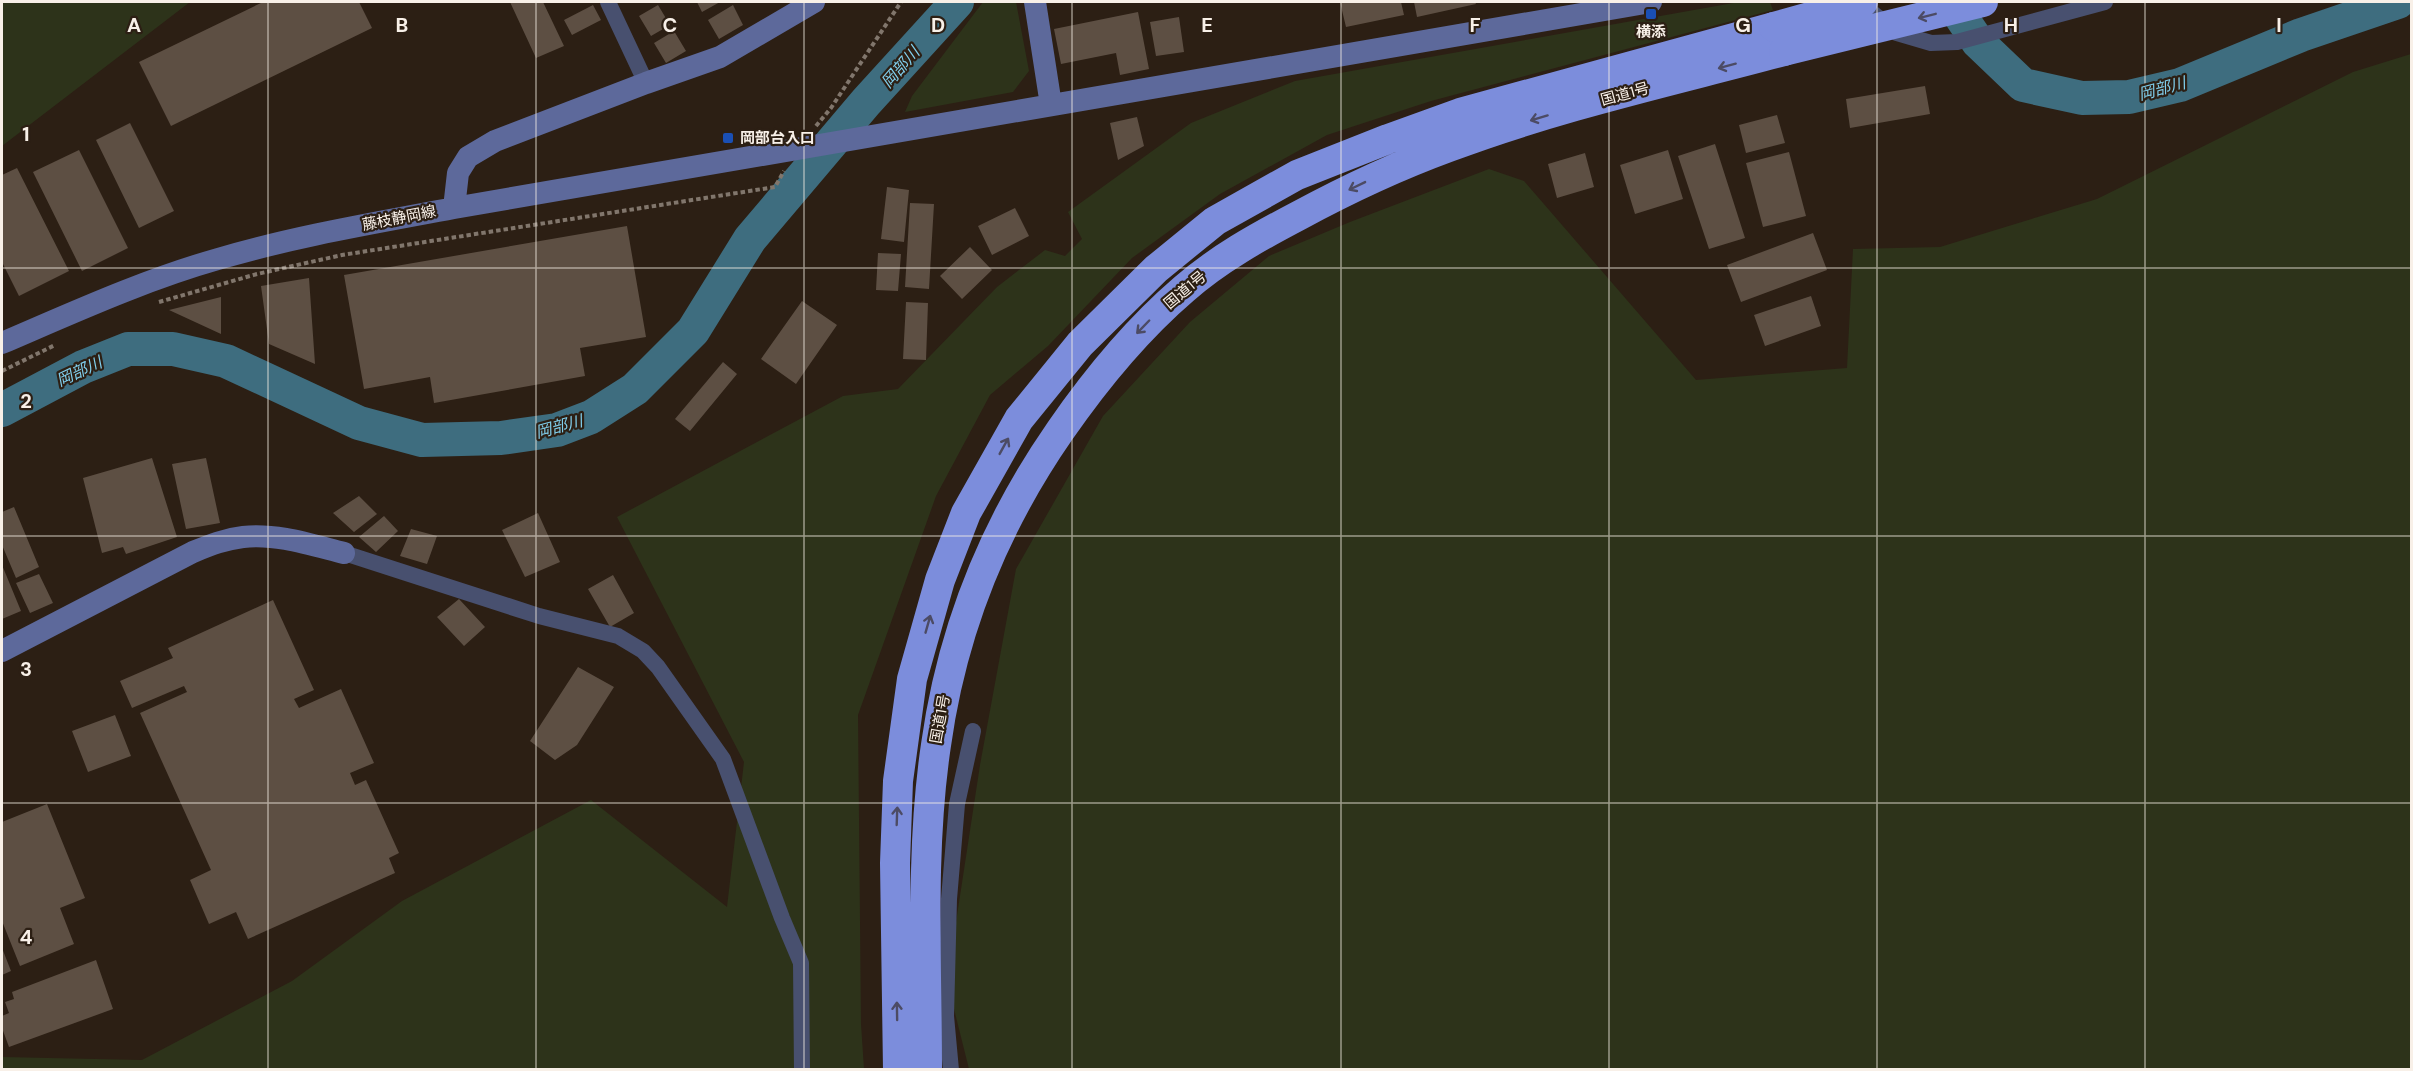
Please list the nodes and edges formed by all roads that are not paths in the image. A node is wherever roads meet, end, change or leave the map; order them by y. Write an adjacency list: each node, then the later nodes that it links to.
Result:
1 (608, 2): 9 (street)
2 (814, 2): 9 (street, 藤枝静岡線)
3 (1035, 2): 10 (street)
4 (1651, 2): 10 (street)
5 (1861, 2): 7 (street); 8 (highway, 国道1号, bridge)
6 (1983, 2): 8 (highway, 国道1号, one-way to 8, bridge)
7 (2105, 2)
8 (1779, 39): 17 (highway, 国道1号, one-way to 8); 18 (highway, 国道1号, one-way to 18)
9 (646, 83): 11 (street, 藤枝静岡線)
10 (1051, 105): 11 (street)
11 (454, 208): 12 (street, 藤枝静岡線)
12 (2, 343)
13 (344, 553): 14 (street); 16 (street)
14 (2, 651)
15 (973, 731): 19 (street)
16 (802, 1070)
17 (898, 1070)
18 (927, 1070)
19 (951, 1070)

